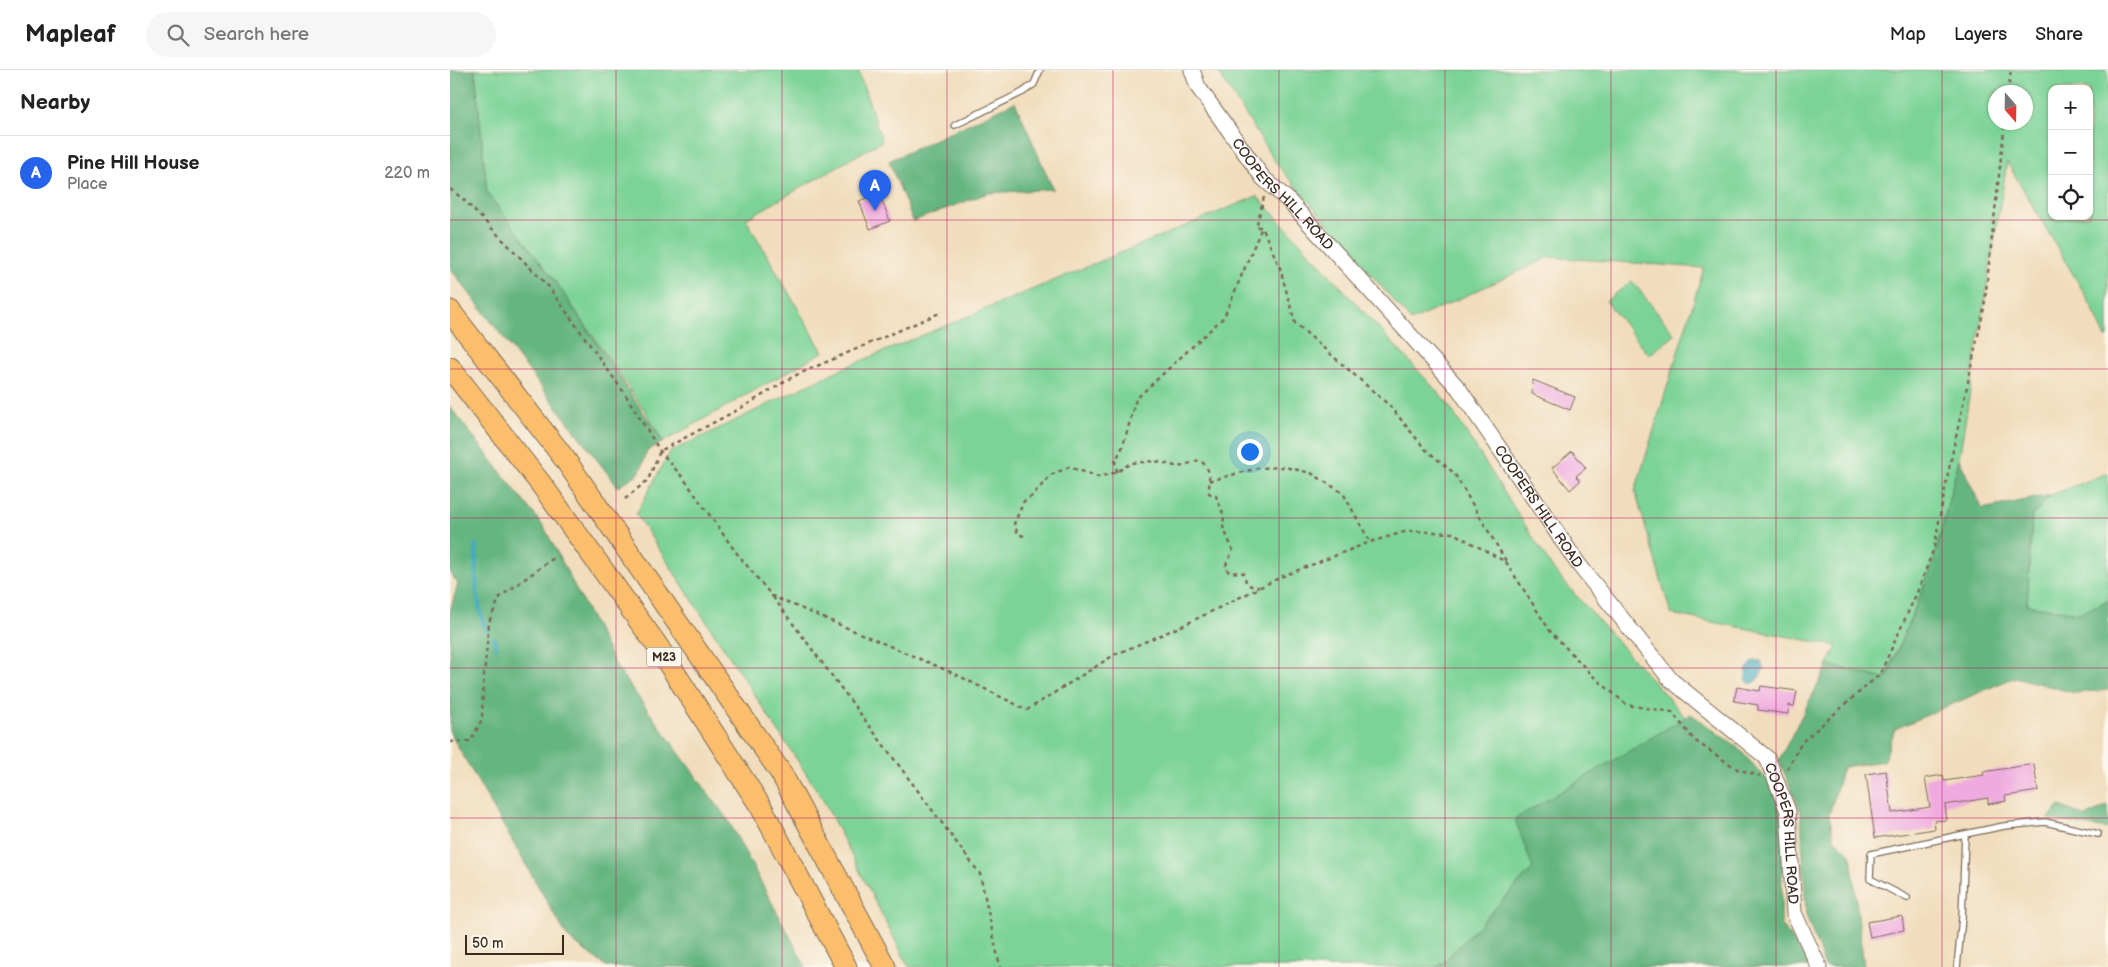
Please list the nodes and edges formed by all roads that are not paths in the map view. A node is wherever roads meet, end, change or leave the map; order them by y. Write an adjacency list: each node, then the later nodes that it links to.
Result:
1 (1040, 70): 3 (lane)
2 (1192, 70): 11 (street, COOPERS HILL ROAD)
3 (955, 125)
4 (450, 311): 10 (highway, M23)
5 (450, 368): 9 (highway, M23)
6 (1964, 834): 7 (lane); 8 (lane); 12 (lane)
7 (2098, 834)
8 (1907, 898)
9 (846, 967)
10 (885, 967)
11 (1819, 967)
12 (1957, 967)

